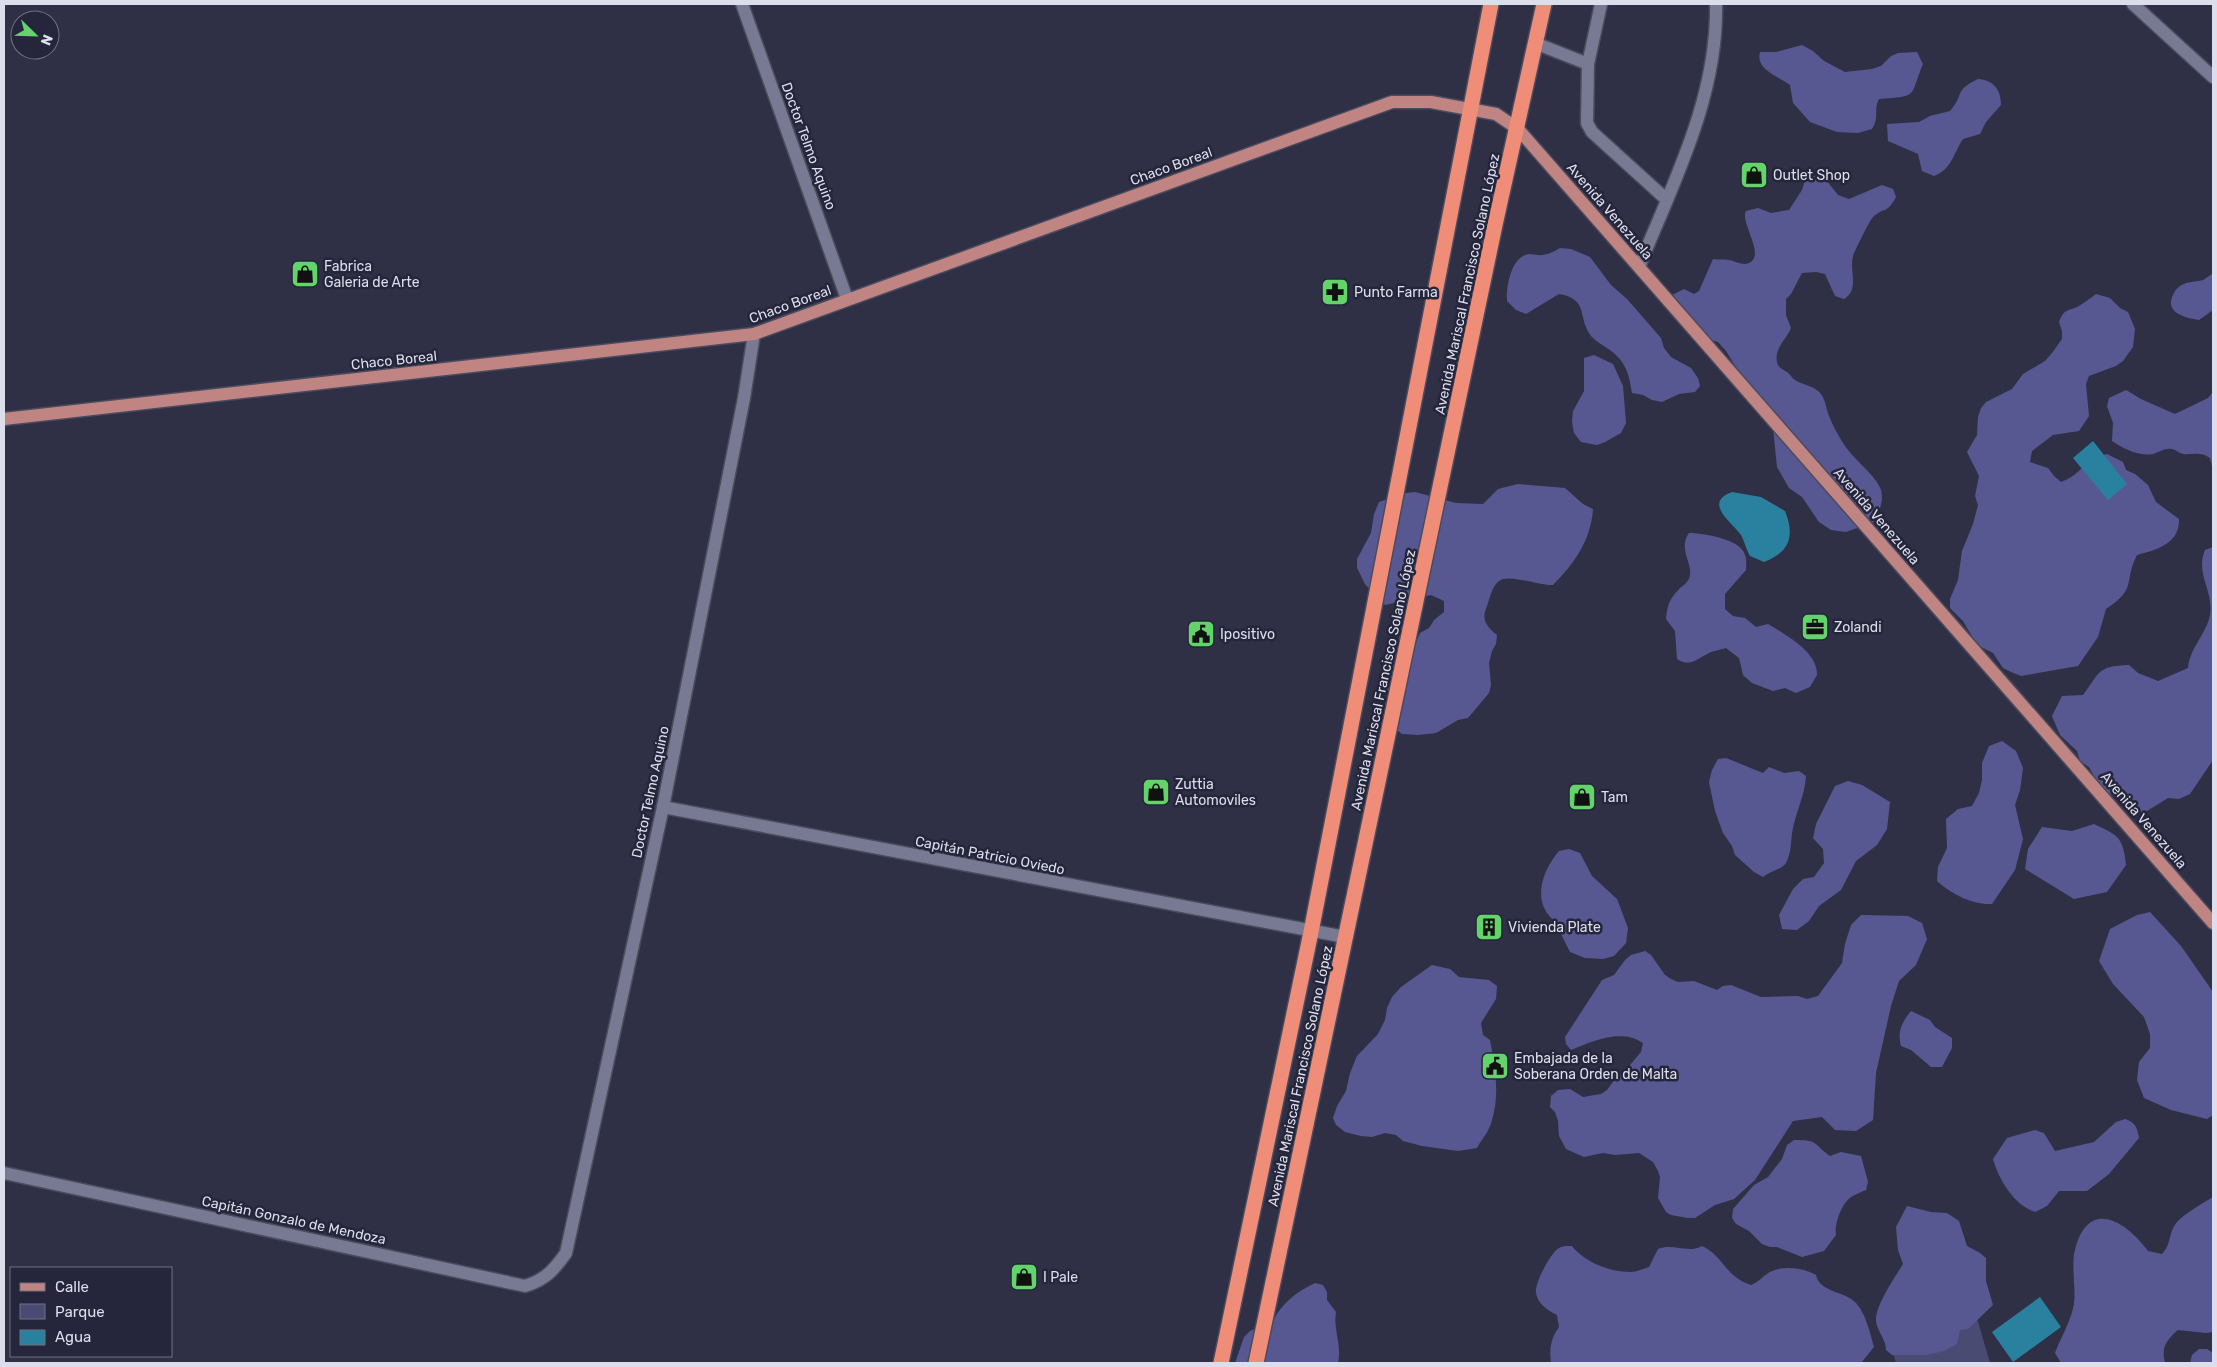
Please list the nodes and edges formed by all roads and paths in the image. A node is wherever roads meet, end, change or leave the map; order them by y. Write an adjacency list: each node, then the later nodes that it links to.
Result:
1 (742, 4): 15 (street, Doctor Telmo Aquino)
2 (1491, 4): 10 (highway, Avenida Mariscal Francisco Solano López)
3 (1544, 4): 7 (highway, Avenida Mariscal Francisco Solano López)
4 (1601, 4): 8 (street)
5 (1716, 4): 13 (street)
6 (2134, 4): 9 (street)
7 (1536, 43): 8 (street); 12 (highway, Avenida Mariscal Francisco Solano López)
8 (1588, 64): 13 (street)
9 (2213, 77)
10 (1471, 110): 11 (main road, Chaco Boreal); 15 (main road, Chaco Boreal); 20 (highway, Avenida Mariscal Francisco Solano López)
11 (1496, 114): 12 (main road, Avenida Venezuela)
12 (1518, 129): 14 (main road, Avenida Venezuela); 21 (highway, Avenida Mariscal Francisco Solano López)
13 (1667, 200): 14 (street)
14 (1639, 267): 19 (main road, Avenida Venezuela)
15 (847, 299): 16 (main road, Chaco Boreal)
16 (754, 334): 17 (main road, Chaco Boreal); 18 (street, Doctor Telmo Aquino)
17 (4, 419)
18 (663, 807): 20 (street, Capitán Patricio Oviedo); 23 (street, Doctor Telmo Aquino)
19 (2213, 923)
20 (1311, 932): 21 (street, Capitán Patricio Oviedo); 24 (highway, Avenida Mariscal Francisco Solano López)
21 (1345, 937): 25 (highway, Avenida Mariscal Francisco Solano López)
22 (4, 1173): 23 (street, Capitán Gonzalo de Mendoza)
23 (566, 1253)
24 (1220, 1363)
25 (1256, 1363)

